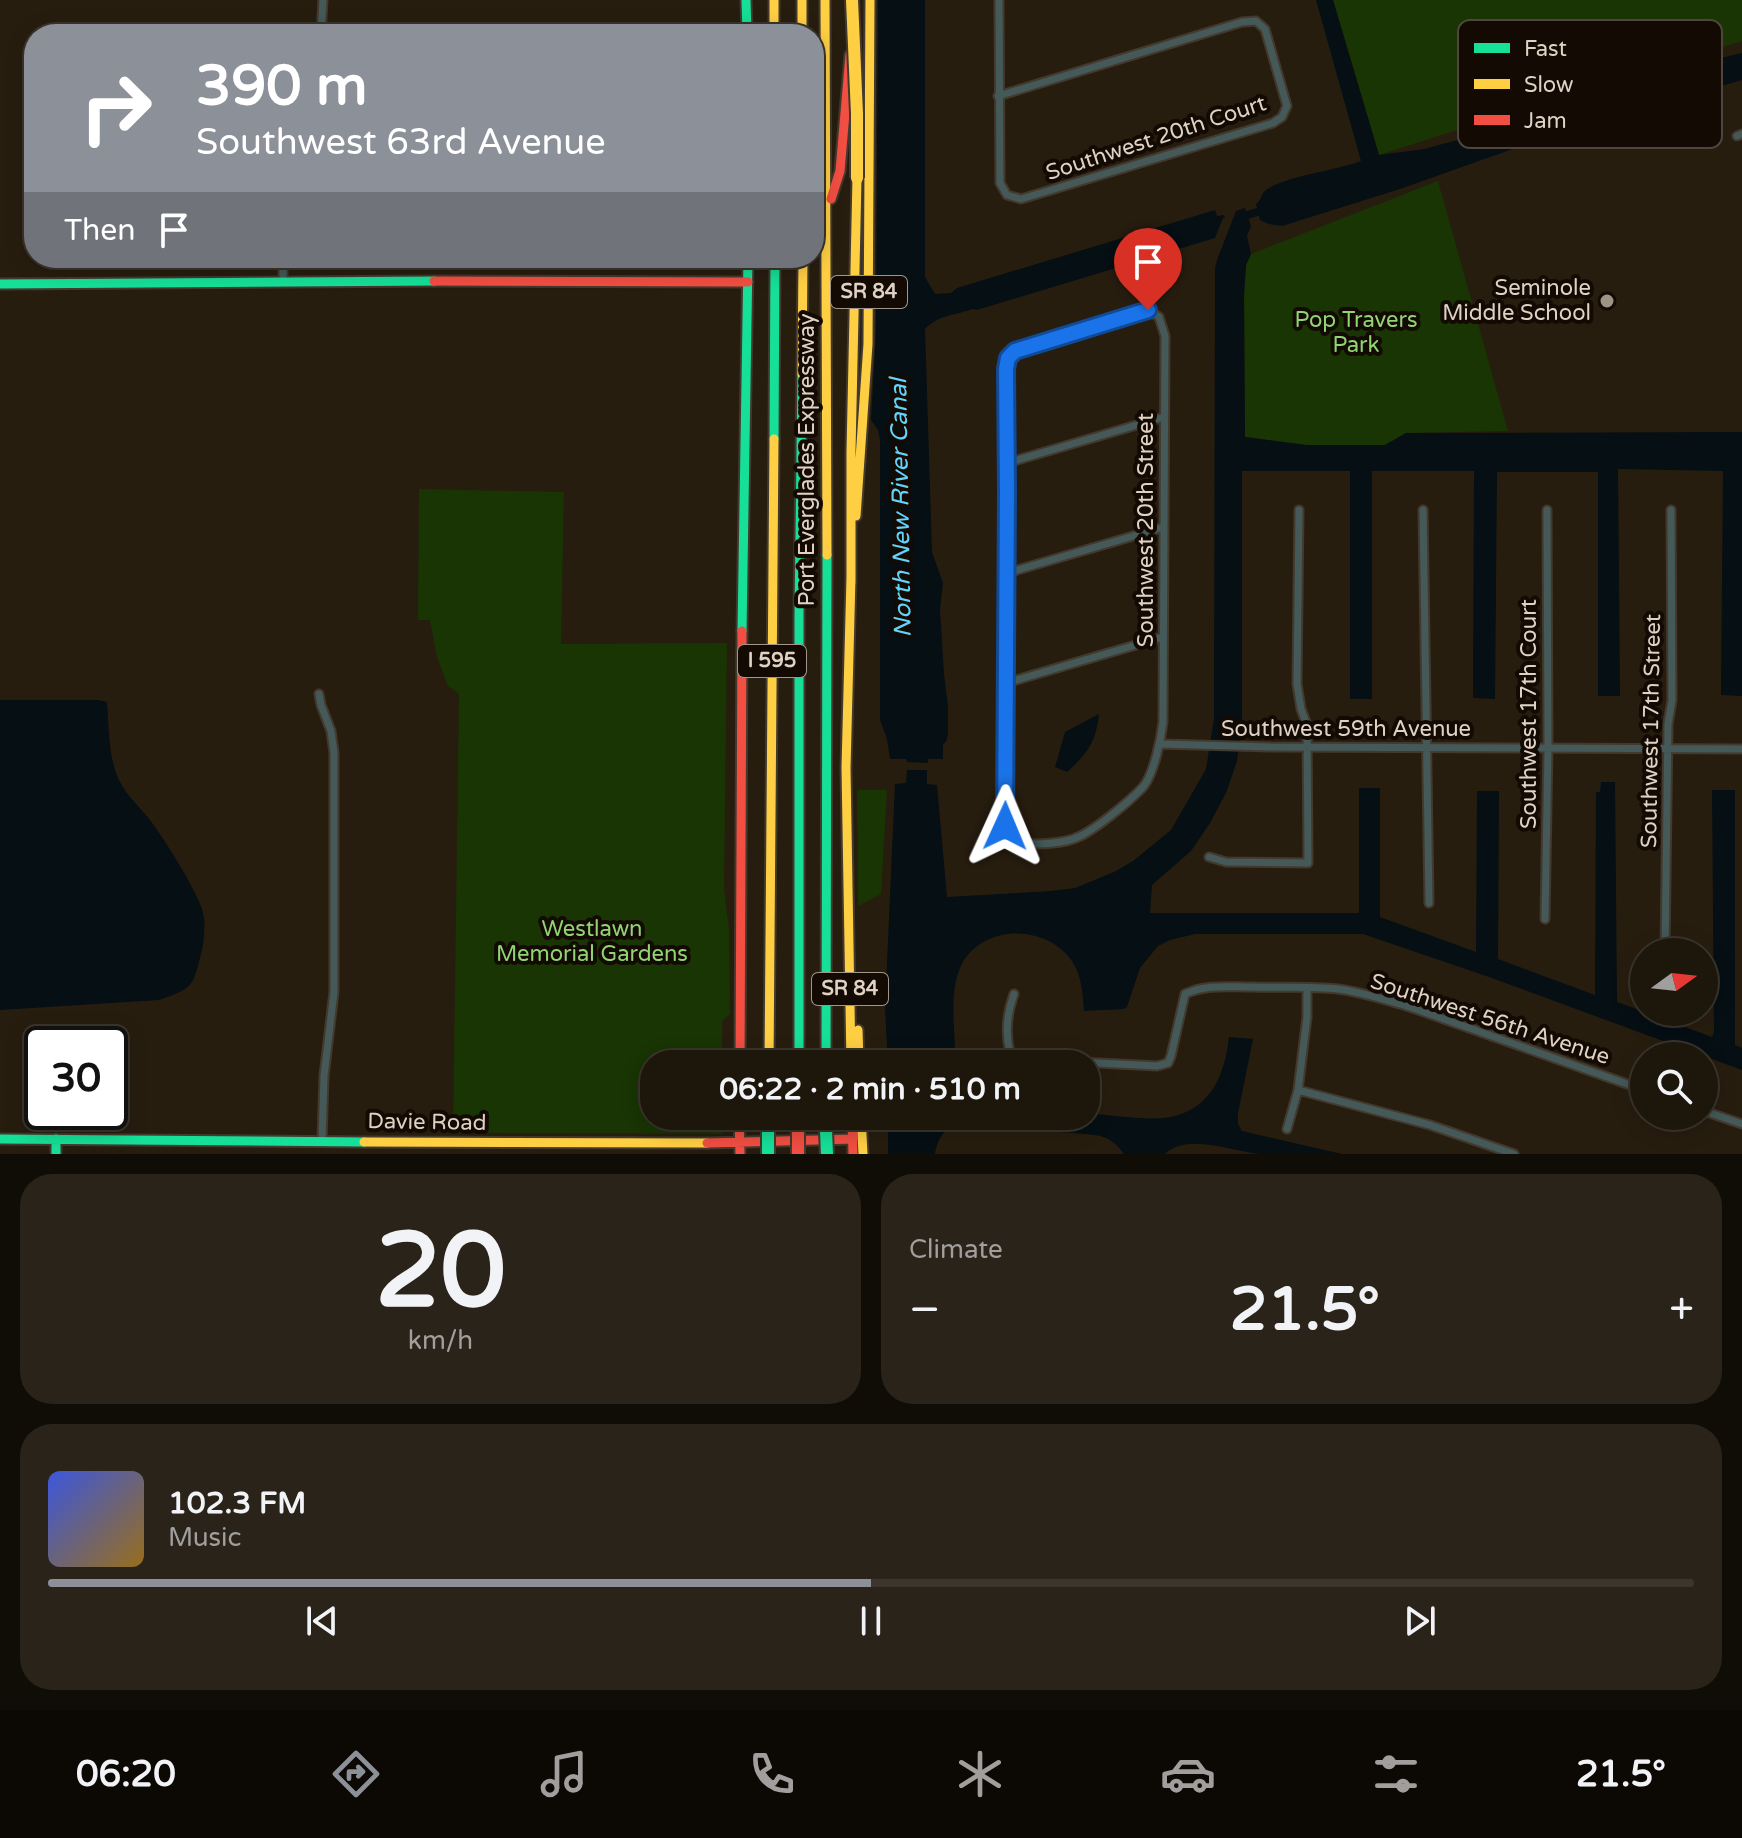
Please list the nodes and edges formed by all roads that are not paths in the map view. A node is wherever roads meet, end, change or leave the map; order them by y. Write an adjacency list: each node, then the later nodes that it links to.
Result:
1 (323, 0): 9 (street)
2 (746, 0): 10 (main road)
3 (774, 0): 11 (main road)
4 (802, 0): 12 (main road)
5 (825, 0): 14 (main road, Port Everglades Expressway / I 595)
6 (853, 0): 14 (main road); 30 (main road, bridge)
7 (870, 0): 30 (main road, SR 84)
8 (999, 0): 13 (street)
9 (322, 24)
10 (747, 24)
11 (774, 24)
12 (802, 24)
13 (998, 96): 13 (street, Southwest 20th Court)
14 (827, 209): 50 (main road, Port Everglades Expressway / I 595)
15 (283, 268): 19 (street)
16 (748, 268): 20 (main road)
17 (775, 268): 48 (main road, Port Everglades Expressway / I 595)
18 (803, 268): 49 (main road)
19 (283, 281): 20 (main road); 21 (main road)
20 (748, 282): 47 (main road)
21 (0, 284)
22 (1164, 417): 23 (street); 23 (street, Southwest 20th Street); 28 (street, Southwest 20th Street)
23 (1007, 463): 29 (street)
24 (1299, 510): 35 (street)
25 (1423, 510): 36 (street)
26 (1547, 510): 37 (street, Southwest 17th Court)
27 (1671, 510): 38 (street, Southwest 17th Street)
28 (1164, 527): 29 (street); 31 (street, Southwest 20th Street)
29 (1007, 573): 32 (street)
30 (851, 583): 42 (main road, SR 84)
31 (1163, 637): 32 (street); 34 (street, Southwest 20th Street)
32 (1006, 683): 34 (street)
33 (319, 694): 66 (street)
34 (1160, 744): 35 (street, Southwest 59th Avenue)
35 (1308, 747): 36 (street, Southwest 59th Avenue); 40 (street)
36 (1427, 747): 37 (street, Southwest 59th Avenue); 41 (street)
37 (1548, 748): 38 (street, Southwest 59th Avenue); 43 (street, Southwest 17th Court)
38 (1667, 749): 39 (street, Southwest 59th Avenue); 44 (street, Southwest 17th Street)
39 (1742, 749)
40 (1209, 857)
41 (1429, 903)
42 (848, 913): 51 (main road, SR 84); 52 (main road)
43 (1545, 919)
44 (1665, 938)
45 (1307, 988): 46 (street, Southwest 56th Avenue); 53 (street, Southwest 56th Avenue); 54 (street)
46 (1014, 994)
47 (740, 1050)
48 (769, 1050)
49 (799, 1050)
50 (826, 1050)
51 (851, 1050)
52 (858, 1050)
53 (1630, 1085)
54 (1298, 1090): 57 (street); 75 (street)
55 (1718, 1116): 56 (street)
56 (1742, 1124)
57 (1287, 1129)
58 (768, 1130): 70 (main road, bridge)
59 (798, 1130): 71 (main road, bridge)
60 (826, 1130): 72 (main road, bridge)
61 (853, 1130): 65 (main road)
62 (862, 1130): 74 (main road)
63 (0, 1139): 64 (main road, Davie Road)
64 (56, 1139): 66 (main road, Davie Road); 69 (main road)
65 (853, 1139): 67 (main road, Davie Road); 73 (main road)
66 (322, 1141): 68 (main road, Davie Road)
67 (740, 1148): 68 (main road, Davie Road)
68 (539, 1151)
69 (56, 1154)
70 (768, 1154)
71 (798, 1154)
72 (827, 1154)
73 (853, 1154)
74 (863, 1154)
75 (1514, 1154)

